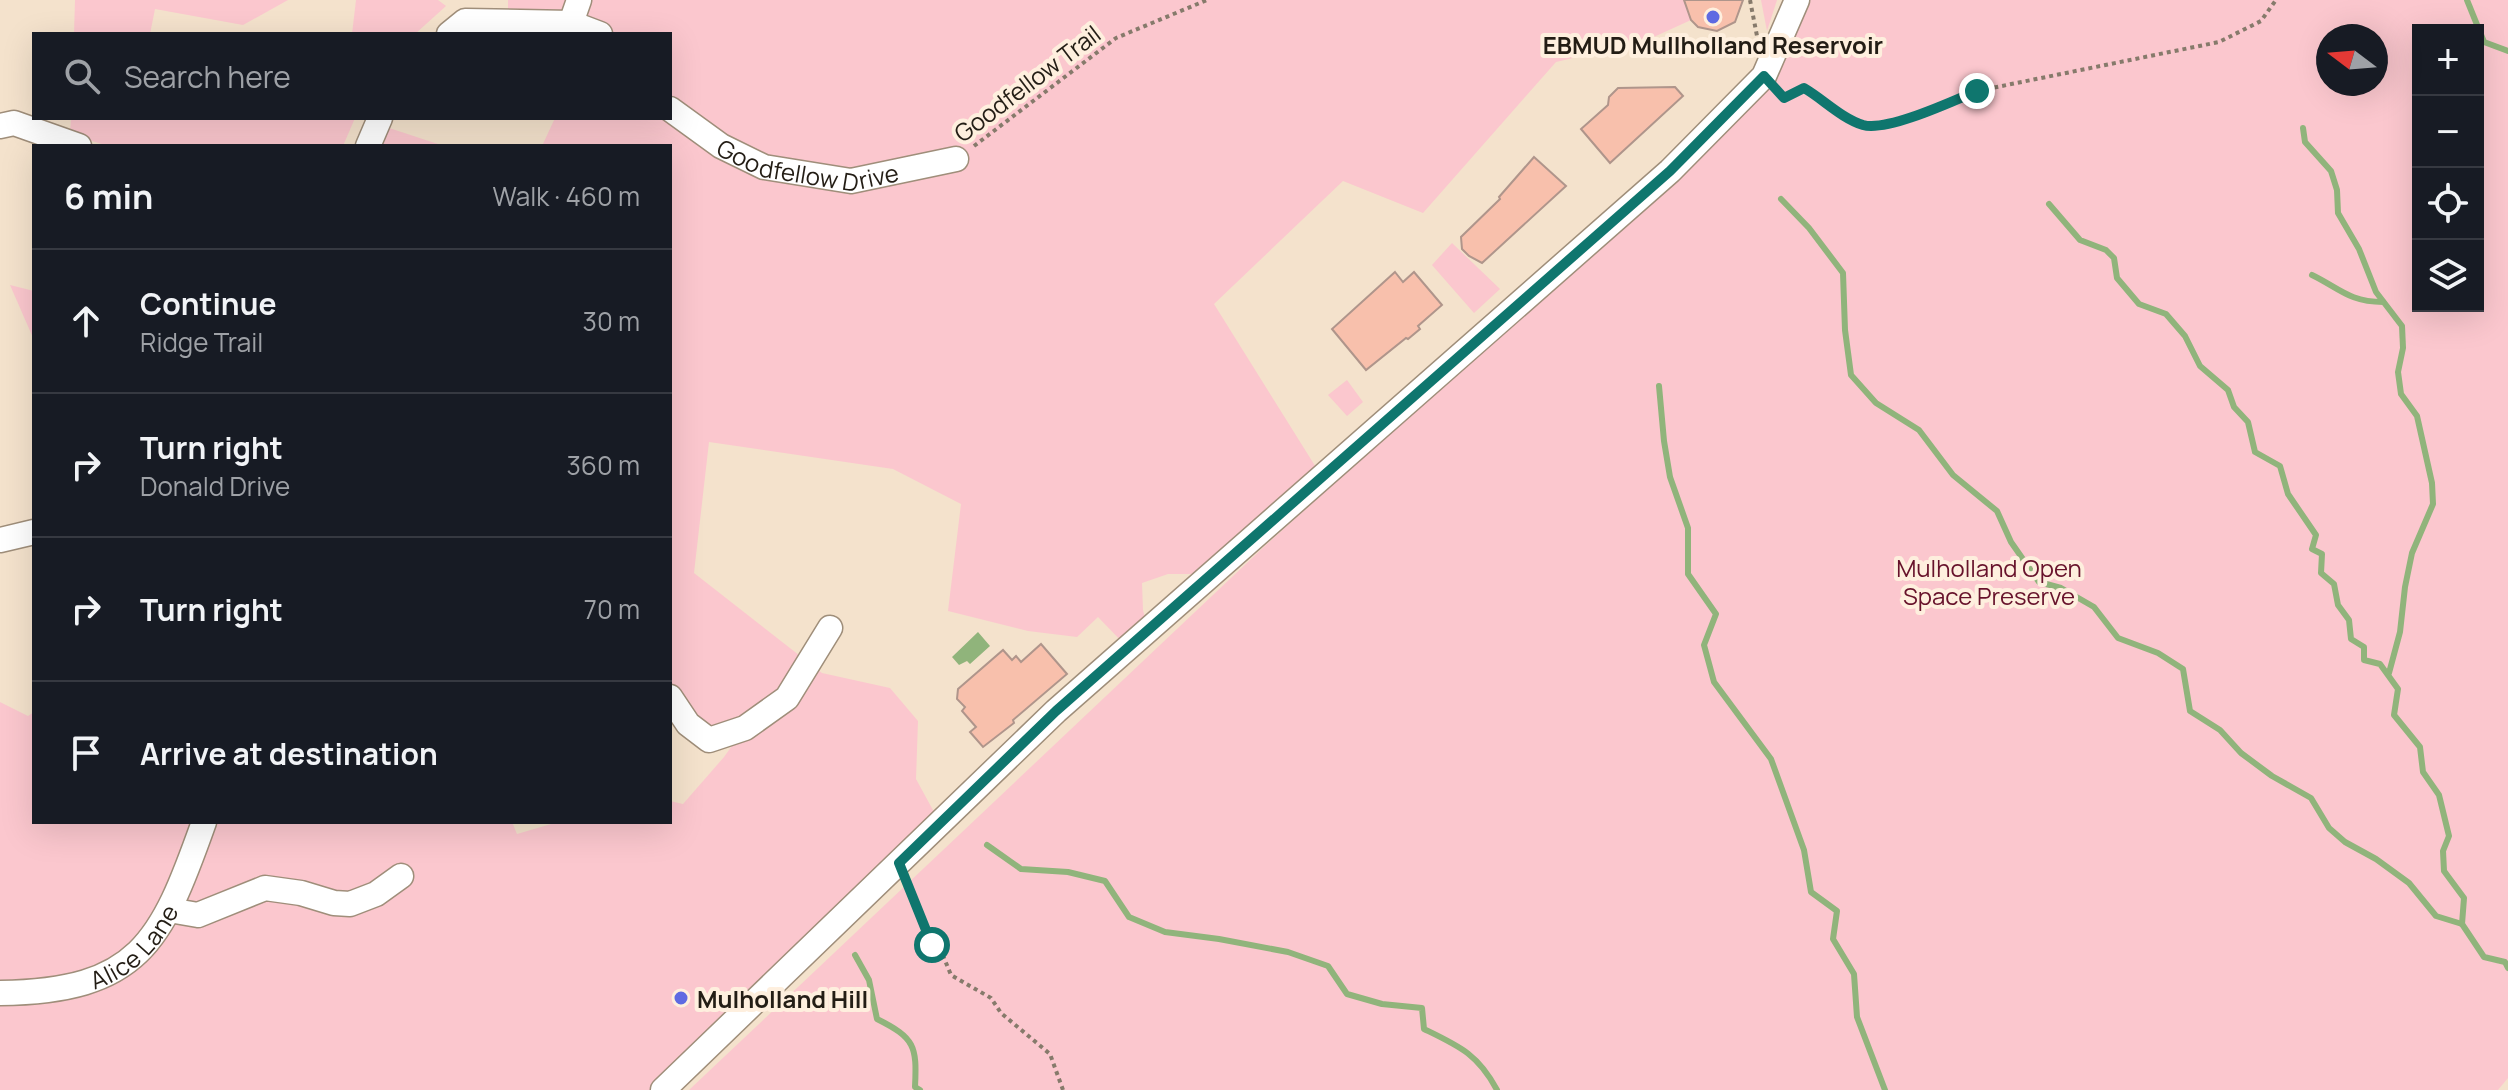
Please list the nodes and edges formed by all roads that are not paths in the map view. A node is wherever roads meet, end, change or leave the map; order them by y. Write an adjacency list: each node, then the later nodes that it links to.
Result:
1 (579, 0): 3 (street)
2 (1797, 0): 20 (street)
3 (571, 23): 4 (street); 5 (street)
4 (451, 32)
5 (595, 32)
6 (672, 110): 11 (street, Goodfellow Drive)
7 (379, 120): 10 (street)
8 (0, 126): 9 (street)
9 (73, 144)
10 (369, 144)
11 (956, 159)
12 (32, 532): 13 (street)
13 (0, 540)
14 (830, 628): 15 (street)
15 (672, 700)
16 (203, 824): 18 (street, Alice Lane)
17 (401, 876): 18 (street)
18 (169, 910): 19 (street, Alice Lane)
19 (0, 993)
20 (663, 1090)

